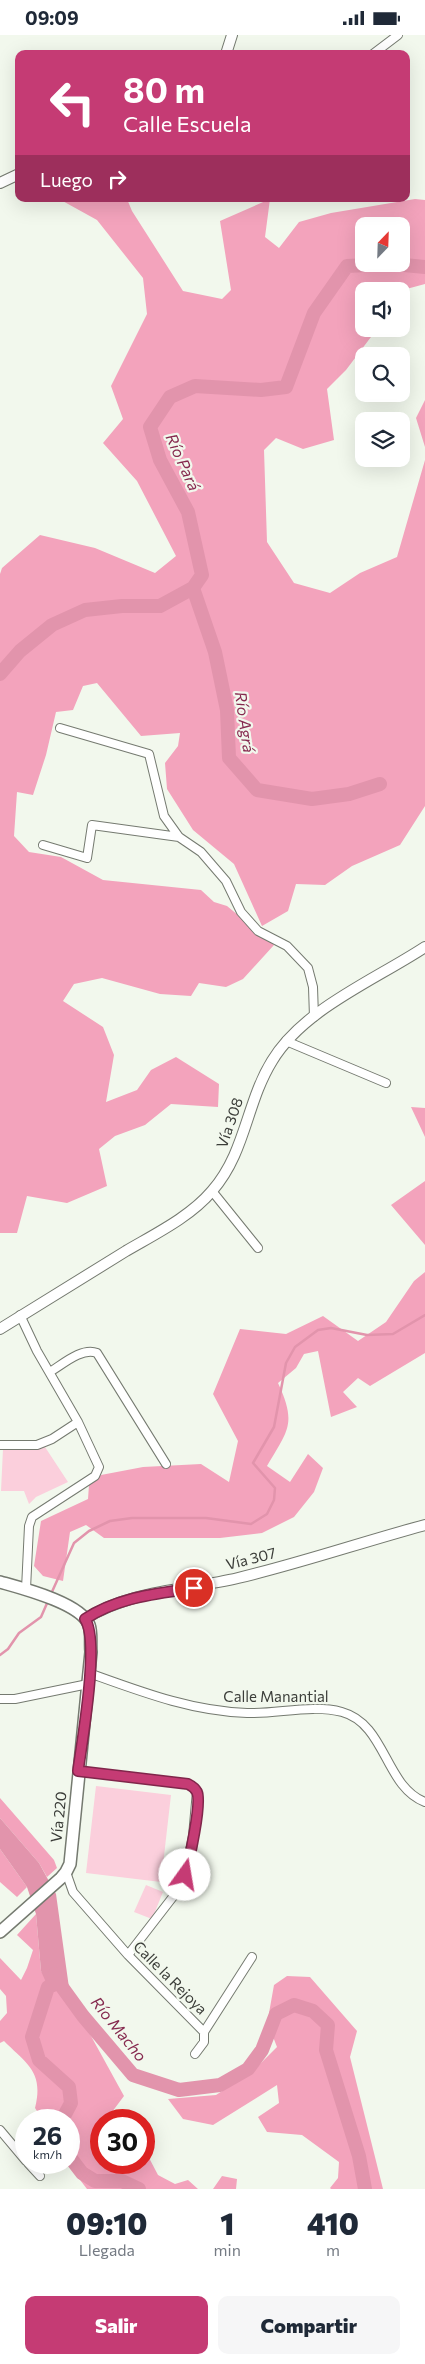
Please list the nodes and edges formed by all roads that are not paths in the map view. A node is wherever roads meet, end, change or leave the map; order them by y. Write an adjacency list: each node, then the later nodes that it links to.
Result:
1 (232, 35): 3 (street)
2 (398, 35): 4 (street)
3 (227, 50)
4 (378, 50)
5 (15, 176): 6 (street)
6 (0, 183)
7 (60, 728): 8 (street)
8 (179, 837): 9 (street); 11 (street)
9 (43, 845)
10 (425, 947): 11 (street, Vía 308)
11 (314, 1017): 12 (street, Vía 308)
12 (286, 1041): 13 (street); 14 (street, Vía 308)
13 (386, 1083)
14 (212, 1191): 15 (street); 16 (street, Vía 308)
15 (258, 1248)
16 (20, 1315): 17 (street, Vía 308); 18 (street)
17 (0, 1329)
18 (50, 1372): 19 (street); 21 (street)
19 (78, 1422): 20 (street); 24 (street)
20 (0, 1445)
21 (166, 1464)
22 (425, 1525): 25 (street, Vía 307)
23 (0, 1582): 24 (main road)
24 (26, 1589): 25 (main road)
25 (85, 1619): 26 (main road, Vía 220)
26 (89, 1673): 27 (main road, Vía 220); 30 (street, Calle Manantial)
27 (88, 1685): 28 (street); 29 (main road, Vía 220)
28 (0, 1699)
29 (78, 1771): 31 (main road, Vía 220); 33 (street)
30 (425, 1802)
31 (63, 1875): 32 (main road); 33 (street, Calle la Rejoya)
32 (0, 1932)
33 (128, 1955): 35 (street, Calle la Rejoya)
34 (252, 1957): 35 (street, Calle la Rejoya)
35 (204, 2032): 36 (street)
36 (195, 2054)
37 (0, 2130): 38 (street)
38 (15, 2147)

